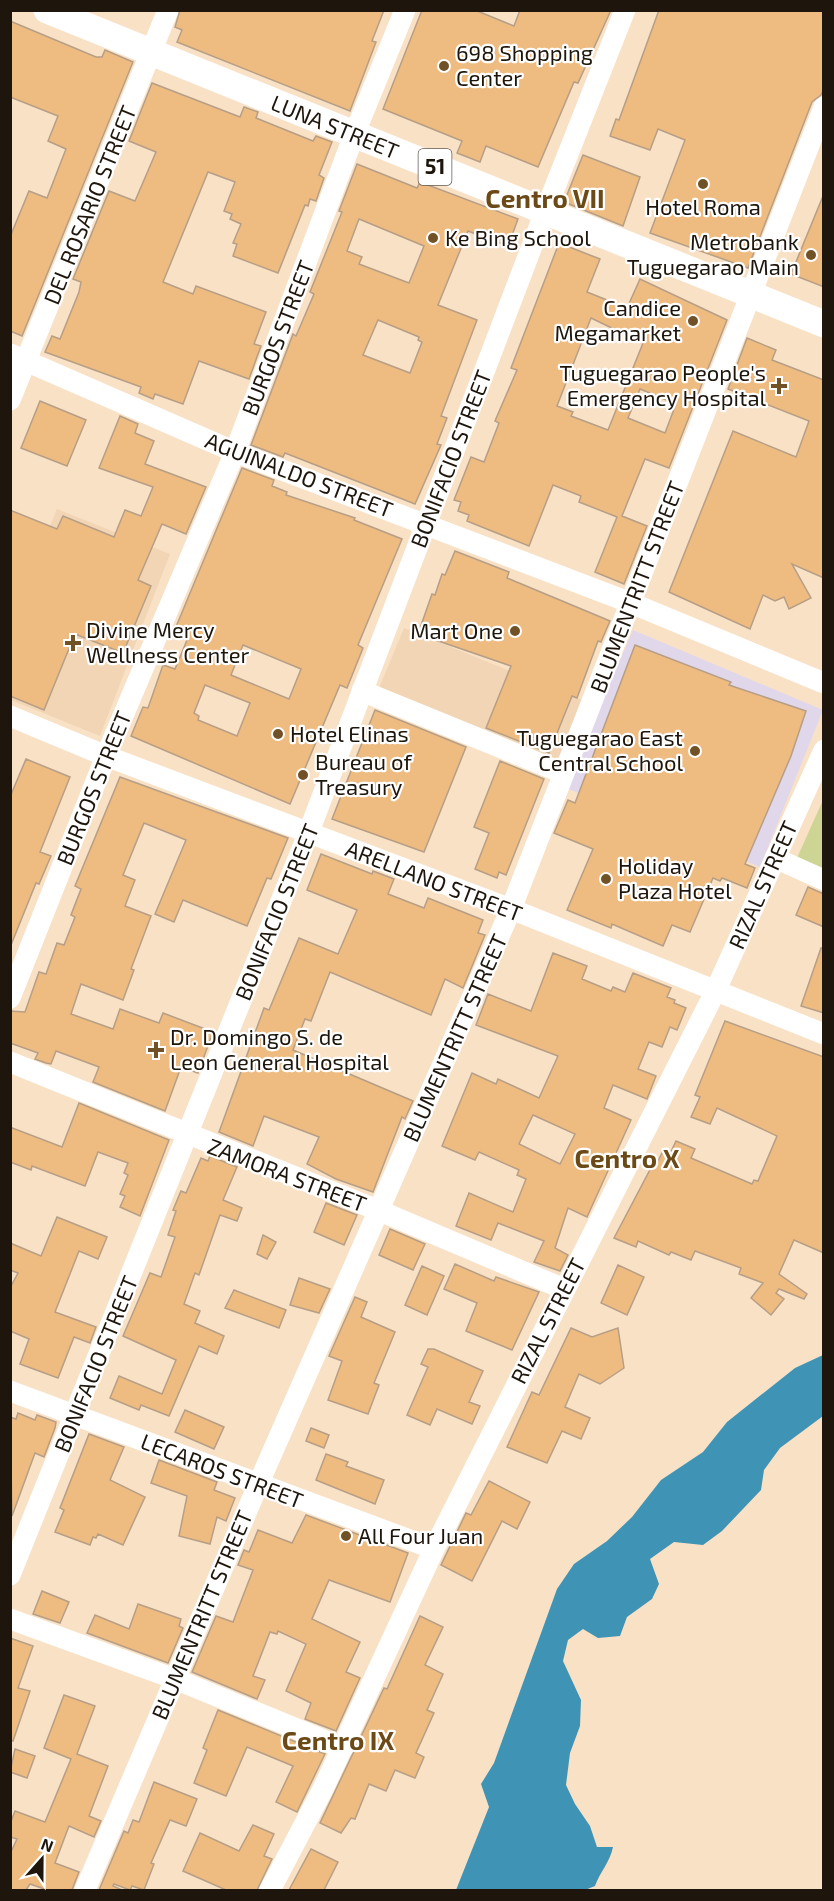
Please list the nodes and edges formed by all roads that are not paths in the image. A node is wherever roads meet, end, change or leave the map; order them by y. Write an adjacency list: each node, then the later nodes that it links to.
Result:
1 (47, 10): 5 (main road, LUNA STREET / 51)
2 (168, 10): 5 (street, DEL ROSARIO STREET)
3 (405, 10): 7 (street, BURGOS STREET)
4 (625, 10): 8 (street, BONIFACIO STREET)
5 (151, 52): 7 (main road, LUNA STREET / 51); 11 (street, DEL ROSARIO STREET)
6 (824, 106): 9 (street, BLUMENTRITT STREET)
7 (354, 135): 8 (main road, LUNA STREET / 51); 13 (street, BURGOS STREET)
8 (545, 212): 9 (main road, LUNA STREET / 51); 14 (street, BONIFACIO STREET)
9 (750, 293): 10 (main road, LUNA STREET / 51); 15 (street, BLUMENTRITT STREET)
10 (824, 324)
11 (19, 357): 12 (street, DEL ROSARIO STREET); 13 (street, AGUINALDO STREET)
12 (10, 399)
13 (235, 452): 14 (street, AGUINALDO STREET); 20 (street, BURGOS STREET)
14 (427, 524): 15 (street, AGUINALDO STREET); 17 (street, BONIFACIO STREET)
15 (632, 603): 16 (street, AGUINALDO STREET); 21 (street, BLUMENTRITT STREET)
16 (824, 683)
17 (362, 692): 21 (street); 22 (street, BONIFACIO STREET)
18 (10, 716): 20 (street, ARELLANO STREET)
19 (824, 750): 23 (street, RIZAL STREET)
20 (106, 756): 22 (street, ARELLANO STREET); 27 (street, BURGOS STREET)
21 (563, 772): 25 (street, BLUMENTRITT STREET)
22 (308, 834): 25 (street, ARELLANO STREET); 30 (street, BONIFACIO STREET)
23 (776, 858): 24 (street); 26 (street, RIZAL STREET)
24 (824, 880)
25 (511, 909): 26 (street, ARELLANO STREET); 31 (street, BLUMENTRITT STREET)
26 (715, 992): 28 (street, ARELLANO STREET); 32 (street, RIZAL STREET)
27 (10, 998)
28 (824, 1034)
29 (10, 1062): 30 (street, ZAMORA STREET)
30 (188, 1136): 31 (street, ZAMORA STREET); 34 (street, BONIFACIO STREET)
31 (380, 1211): 32 (street, ZAMORA STREET); 35 (street, BLUMENTRITT STREET)
32 (564, 1288): 36 (street, RIZAL STREET)
33 (10, 1391): 34 (street, LECAROS STREET)
34 (76, 1415): 35 (street, LECAROS STREET); 37 (street, BONIFACIO STREET)
35 (258, 1485): 36 (street, LECAROS STREET); 39 (street, BLUMENTRITT STREET)
36 (434, 1549): 40 (street, RIZAL STREET)
37 (10, 1575)
38 (10, 1619): 39 (street)
39 (175, 1679): 40 (street); 41 (street, BLUMENTRITT STREET)
40 (343, 1748): 42 (street, RIZAL STREET)
41 (85, 1890)
42 (270, 1890)

